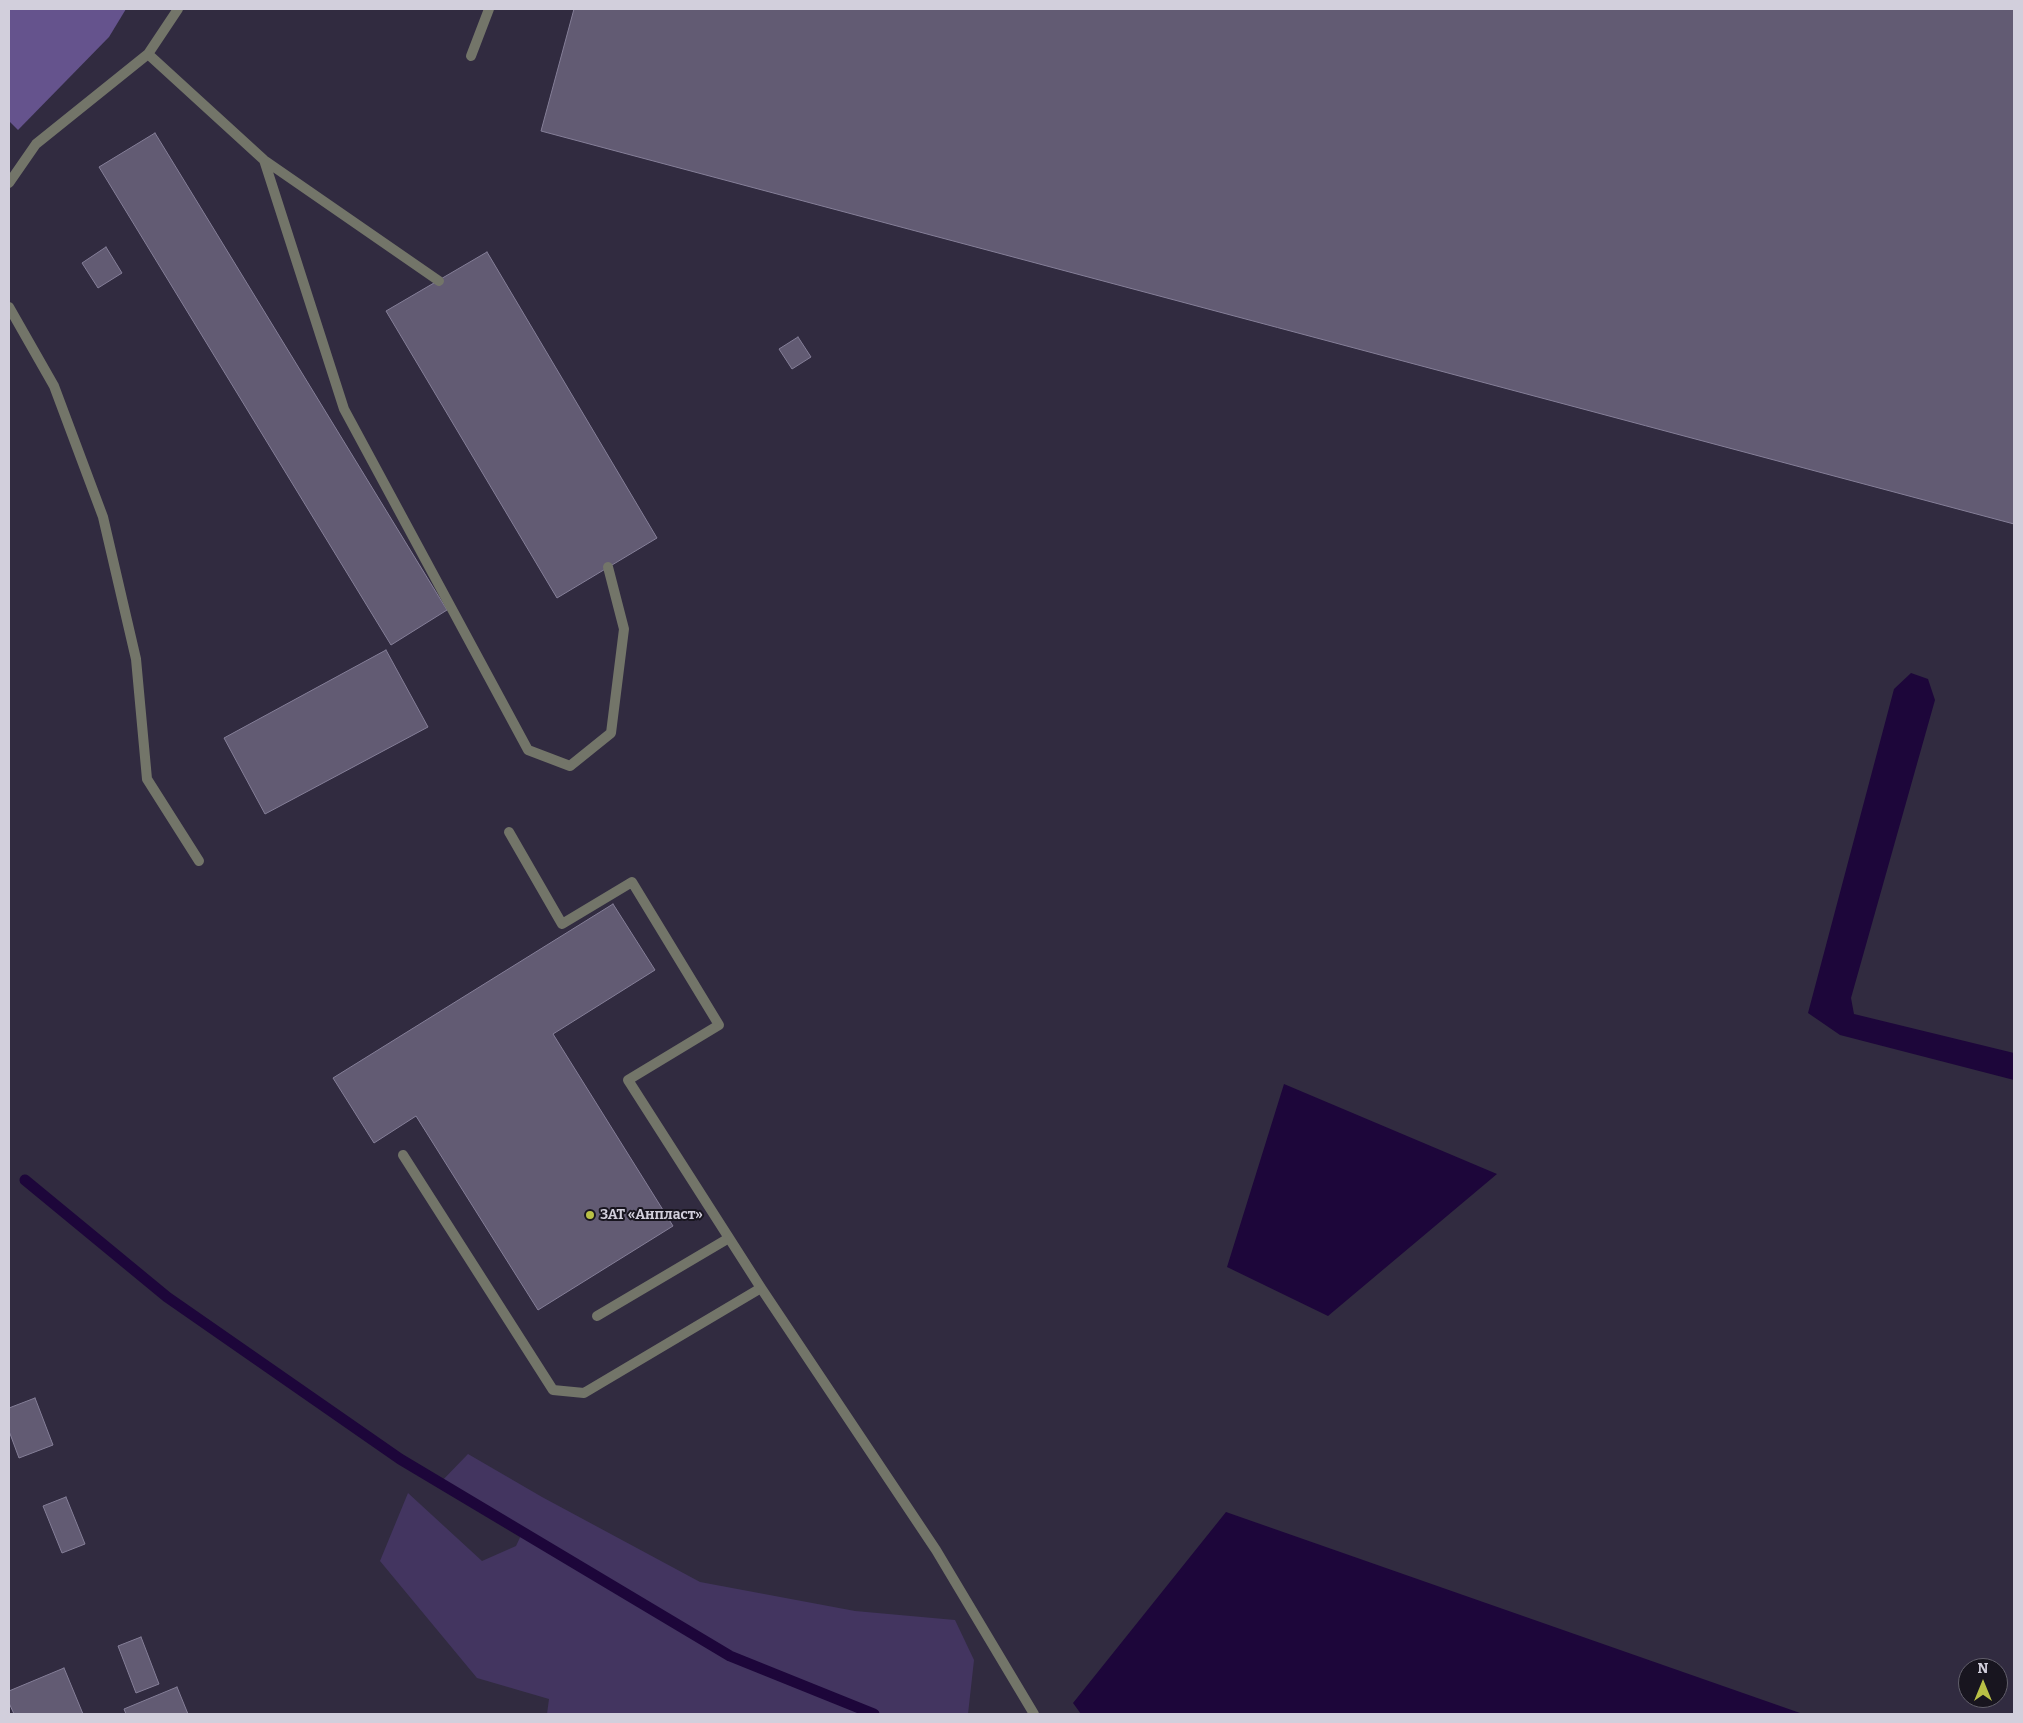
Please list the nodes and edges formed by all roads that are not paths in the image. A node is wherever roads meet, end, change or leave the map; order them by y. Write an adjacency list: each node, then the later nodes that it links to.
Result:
1 (178, 9): 3 (lane)
2 (489, 9): 4 (lane)
3 (148, 54): 5 (lane); 6 (lane)
4 (470, 56)
5 (264, 160): 7 (lane); 9 (lane)
6 (9, 183)
7 (439, 281)
8 (9, 307): 11 (lane)
9 (608, 567)
10 (509, 832): 13 (lane)
11 (199, 862)
12 (404, 1155): 14 (lane)
13 (729, 1238): 14 (lane); 15 (lane)
14 (761, 1288): 16 (lane)
15 (597, 1316)
16 (1034, 1714)

